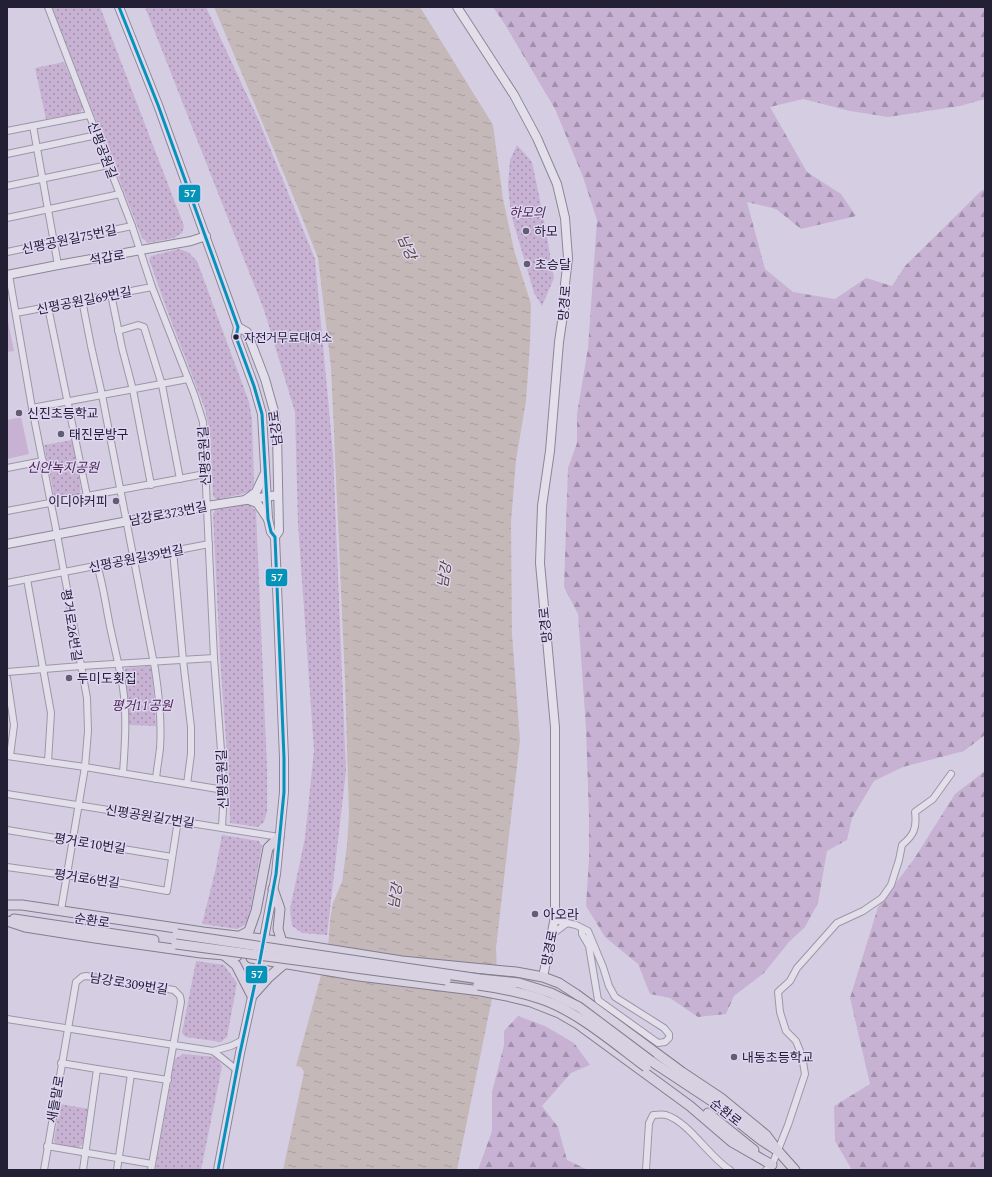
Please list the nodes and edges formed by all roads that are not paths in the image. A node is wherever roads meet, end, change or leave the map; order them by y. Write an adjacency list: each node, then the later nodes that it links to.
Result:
1 (48, 7): 4 (street, 신평공원길)
2 (118, 7): 17 (street, 남강로)
3 (457, 7): 90 (street, 망경로)
4 (89, 115): 5 (street); 7 (street, 신평공원길)
5 (33, 126): 6 (street); 8 (street)
6 (7, 131)
7 (97, 136): 8 (street); 10 (street, 신평공원길)
8 (37, 148): 9 (street); 11 (street)
9 (7, 154)
10 (108, 165): 11 (street); 13 (street, 신평공원길)
11 (43, 179): 12 (street); 14 (street)
12 (7, 186)
13 (120, 194): 14 (street); 16 (street, 신평공원길)
14 (48, 209): 15 (street); 18 (street)
15 (7, 218)
16 (132, 226): 18 (street, 신평공원길75번길); 19 (street, 신평공원길)
17 (206, 236): 19 (street, 석갑로); 28 (street, 남강로)
18 (54, 242): 20 (street, 신평공원길75번길); 21 (street)
19 (141, 251): 21 (street, 석갑로); 23 (street, 신평공원길)
20 (7, 252)
21 (58, 265): 22 (street, 석갑로)
22 (8, 275): 27 (street, 평거로26번길)
23 (152, 287): 24 (street, 신평공원길69번길); 30 (street, 신평공원길)
24 (111, 294): 25 (street, 신평공원길69번길); 29 (street)
25 (82, 300): 26 (street, 신평공원길69번길); 33 (street)
26 (48, 306): 27 (street, 신평공원길69번길); 34 (street)
27 (16, 313): 35 (street, 평거로26번길)
28 (238, 327): 39 (street, 남강로); 43 (street, 남강로)
29 (118, 331): 31 (street); 32 (street)
30 (188, 379): 31 (street); 38 (street, 신평공원길)
31 (162, 385): 32 (street); 40 (street)
32 (133, 390): 33 (street); 41 (street)
33 (102, 395): 34 (street); 42 (street)
34 (67, 401): 35 (street); 44 (street)
35 (32, 408): 36 (street, 평거로26번길)
36 (43, 461): 37 (street); 47 (street, 평거로26번길)
37 (7, 468)
38 (205, 474): 40 (street); 48 (street, 신평공원길)
39 (265, 474): 45 (street, 남강로); 46 (street)
40 (180, 479): 41 (street)
41 (151, 485): 42 (street)
42 (120, 490): 44 (street); 51 (street)
43 (278, 495): 45 (street, 남강로373번길); 53 (street, 남강로)
44 (87, 496): 47 (street)
45 (267, 496): 46 (street, 남강로373번길); 50 (street, 남강로)
46 (246, 499): 48 (street, 남강로373번길); 50 (street)
47 (51, 503): 49 (street); 52 (street, 평거로26번길)
48 (207, 506): 51 (street, 남강로373번길); 55 (street, 신평공원길)
49 (7, 511)
50 (268, 519): 53 (street, 남강로)
51 (126, 521): 52 (street, 남강로373번길); 57 (street)
52 (57, 534): 54 (street, 남강로373번길); 59 (street, 평거로26번길)
53 (275, 537): 83 (street, 남강로)
54 (7, 544)
55 (209, 544): 56 (street, 신평공원길39번길); 62 (street, 신평공원길)
56 (173, 551): 57 (street, 신평공원길39번길); 63 (street)
57 (133, 558): 58 (street, 신평공원길39번길); 64 (street)
58 (98, 565): 59 (street, 신평공원길39번길); 65 (street)
59 (64, 571): 60 (street, 신평공원길39번길); 66 (street, 평거로26번길)
60 (27, 579): 61 (street, 신평공원길39번길); 67 (street)
61 (7, 583)
62 (214, 658): 63 (street); 77 (street, 신평공원길)
63 (183, 660): 64 (street); 76 (street)
64 (154, 662): 65 (street); 75 (street)
65 (119, 664): 66 (street); 73 (street)
66 (81, 666): 67 (street, 평거로26번길); 72 (street)
67 (42, 669): 68 (street, 평거로26번길); 71 (street)
68 (7, 672)
69 (7, 678): 70 (street)
70 (8, 756): 71 (street)
71 (48, 762): 72 (street)
72 (85, 767): 73 (street); 79 (street)
73 (123, 773): 75 (street)
74 (951, 774): 120 (street)
75 (156, 779): 76 (street)
76 (187, 784): 77 (street)
77 (224, 790): 81 (street, 신평공원길)
78 (7, 794): 79 (street, 신평공원길7번길)
79 (79, 805): 80 (street, 신평공원길7번길); 84 (street)
80 (178, 820): 81 (street, 신평공원길7번길); 85 (street)
81 (222, 827): 83 (street, 신평공원길)
82 (7, 830): 84 (street, 평거로10번길)
83 (279, 836): 88 (street, 남강로); 97 (main road)
84 (73, 840): 85 (street, 평거로10번길); 87 (street)
85 (172, 857): 87 (street, 평거로6번길)
86 (7, 867): 87 (street, 평거로6번길)
87 (67, 875): 91 (street)
88 (273, 889): 100 (street, 남강로); 101 (main road)
89 (7, 906): 91 (main road); 99 (main road, 순환로)
90 (555, 909): 93 (street, 망경로); 95 (street)
91 (61, 910): 97 (main road)
92 (7, 918): 99 (main road, 순환로)
93 (554, 920): 95 (street); 98 (street, 망경로)
94 (7, 921): 102 (main road)
95 (567, 923): 96 (street); 98 (street)
96 (582, 928): 96 (street)
97 (240, 936): 100 (main road)
98 (551, 936): 105 (street, 망경로)
99 (176, 939): 114 (main road, bridge)
100 (263, 939): 101 (main road); 103 (street, 남강로)
101 (282, 942): 105 (main road)
102 (224, 955): 103 (main road); 106 (main road)
103 (260, 960): 104 (main road); 106 (street, 남강로)
104 (284, 964): 106 (main road); 107 (main road)
105 (543, 977): 107 (main road); 120 (main road, 망경로)
106 (252, 996): 110 (street, 남강로)
107 (531, 1002): 124 (main road)
108 (7, 1018): 109 (street)
109 (67, 1028): 111 (street); 111 (street, 남강로309번길); 113 (street, 새들말로)
110 (243, 1040): 112 (street); 116 (street, 남강로)
111 (174, 1044): 112 (street); 118 (street)
112 (214, 1050): 116 (street)
113 (61, 1063): 115 (street); 119 (street, 새들말로)
114 (649, 1064): 120 (main road, 순환로); 124 (main road, 순환로)
115 (97, 1069): 117 (street); 121 (street)
116 (237, 1070): 128 (street, 남강로)
117 (131, 1074): 118 (street); 122 (street)
118 (168, 1080): 123 (street)
119 (47, 1146): 121 (street); 125 (street, 새들말로)
120 (778, 1151): 124 (street); 131 (main road, 순환로)
121 (85, 1153): 122 (street); 126 (street)
122 (118, 1158): 123 (street); 127 (street)
123 (151, 1167)
124 (772, 1168)
125 (44, 1170)
126 (83, 1170)
127 (117, 1170)
128 (218, 1170)
129 (646, 1170): 130 (street)
130 (730, 1170)
131 (795, 1170)

